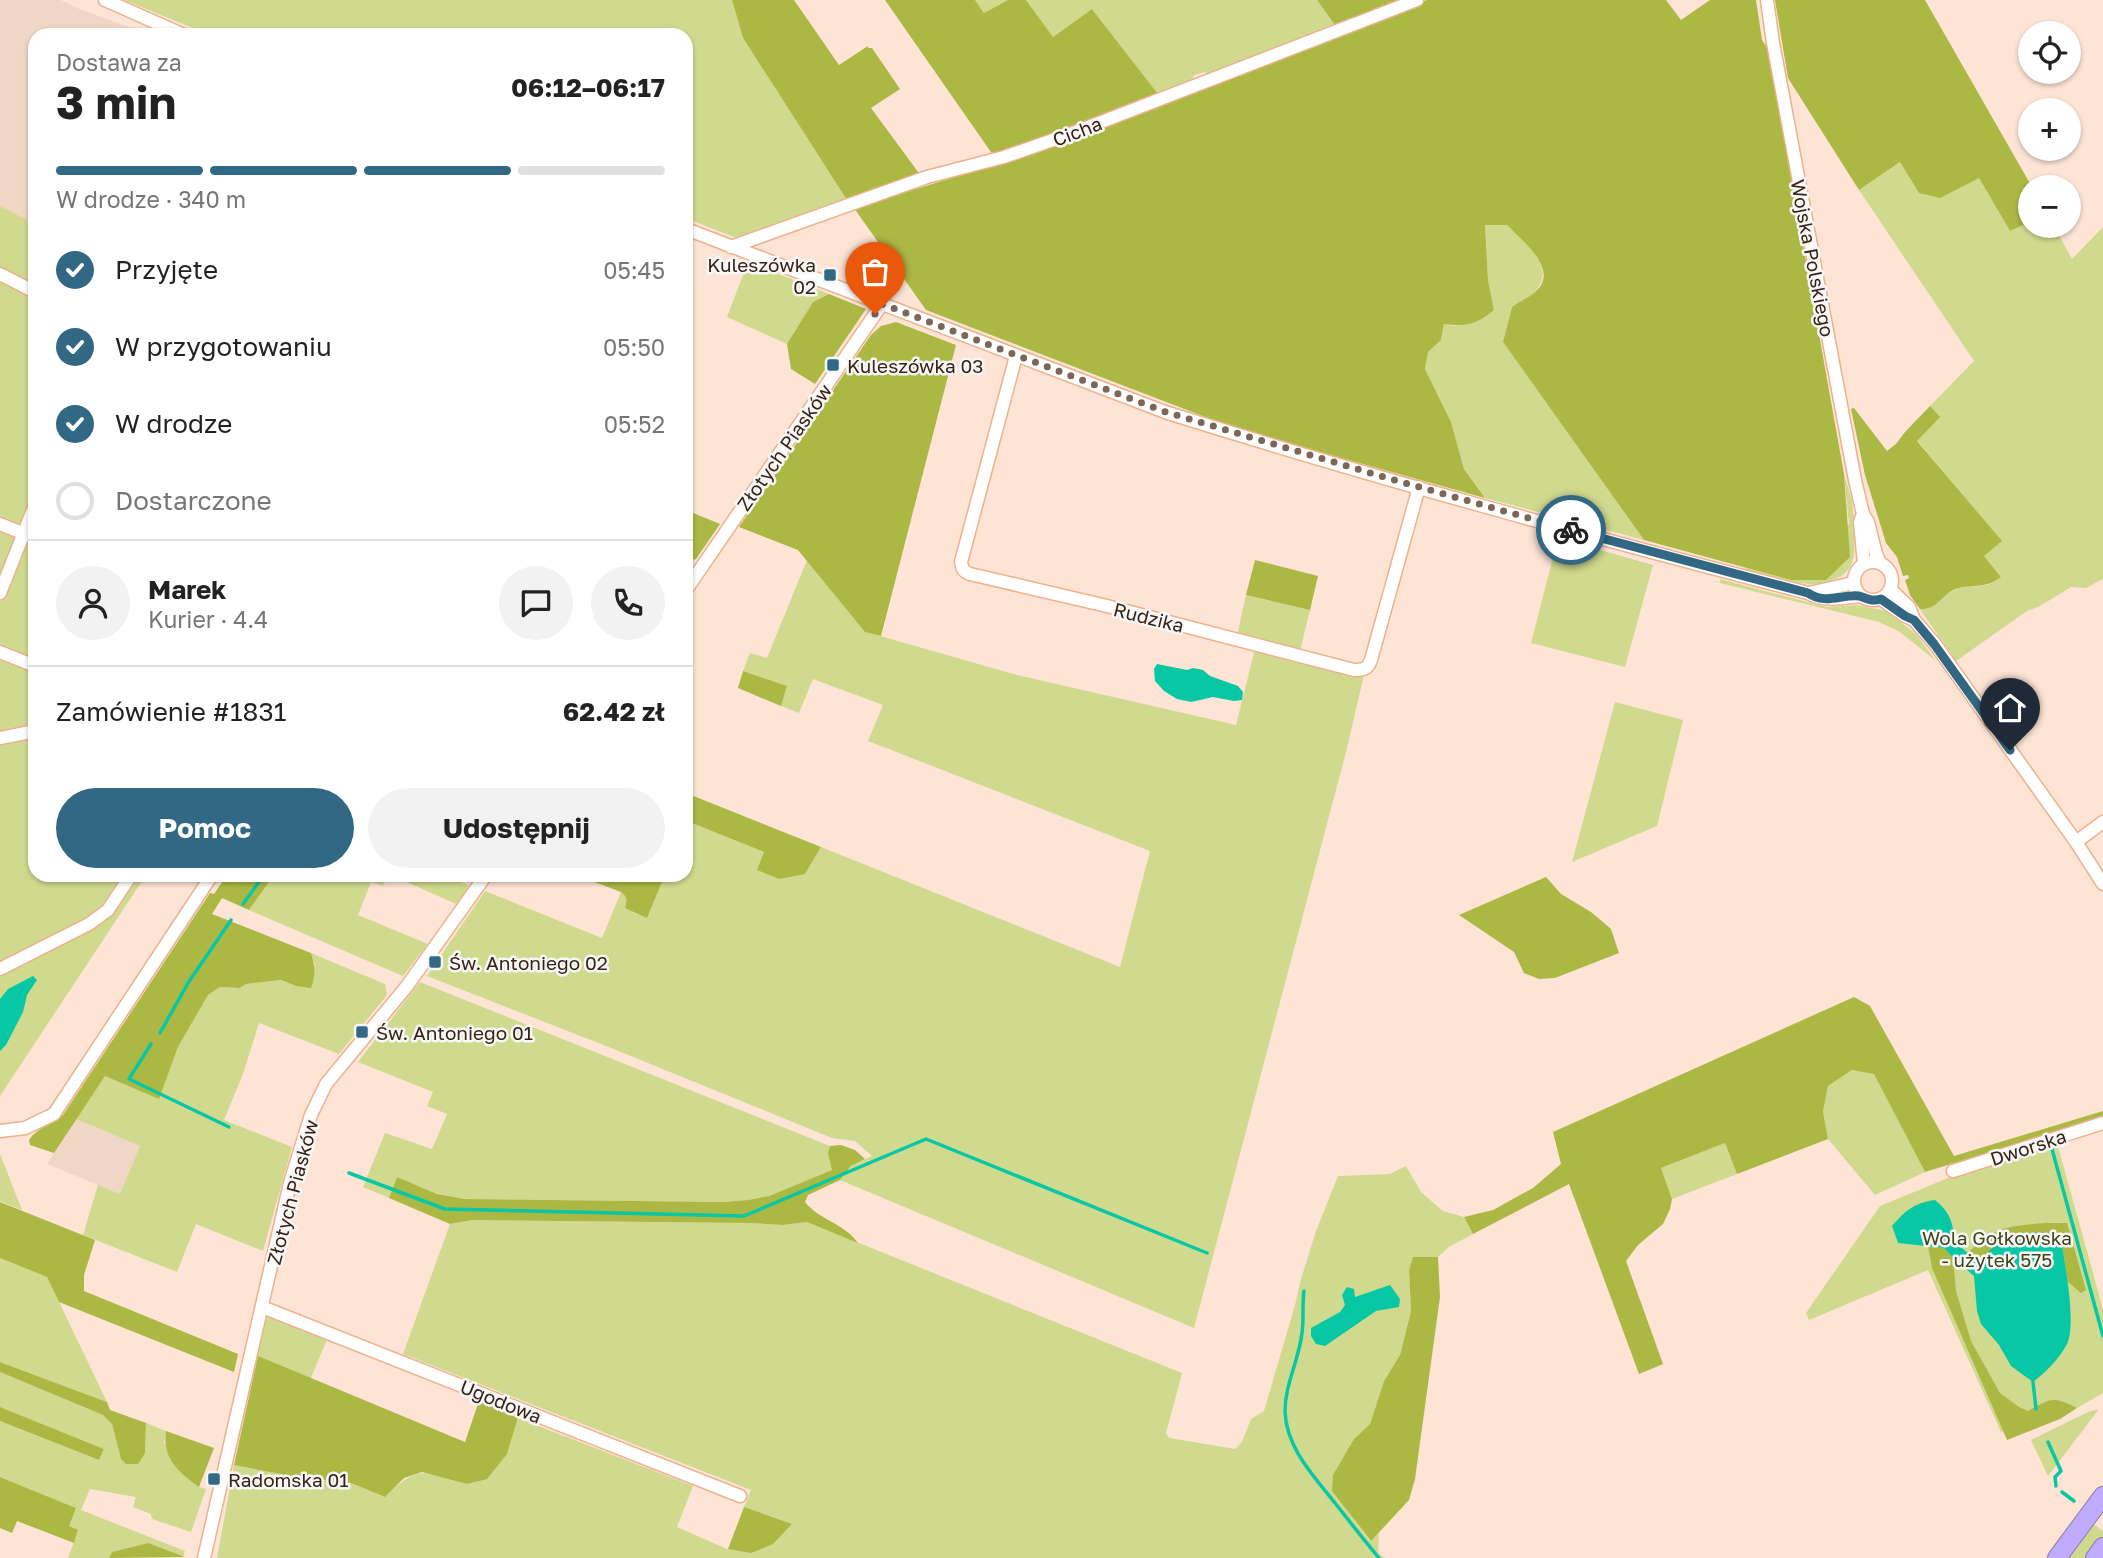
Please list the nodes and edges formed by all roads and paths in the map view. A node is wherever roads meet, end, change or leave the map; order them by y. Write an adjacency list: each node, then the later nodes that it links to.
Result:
1 (105, 0): 4 (street)
2 (1417, 0): 6 (street, Cicha)
3 (1767, 0): 12 (street, Wojska Polskiego)
4 (168, 28)
5 (693, 232): 6 (street)
6 (731, 247): 9 (street)
7 (0, 274): 8 (street)
8 (28, 288)
9 (882, 304): 10 (street); 18 (street, Złotych Piasków)
10 (1016, 356): 11 (street); 11 (street, Rudzika)
11 (1419, 487): 22 (street)
12 (1863, 514): 16 (street, Wojska Polskiego); 17 (street, Wojska Polskiego)
13 (0, 524): 14 (street)
14 (28, 536)
15 (28, 538): 21 (street)
16 (1864, 564): 17 (street); 19 (street)
17 (1881, 564): 20 (street)
18 (693, 580)
19 (1853, 583): 22 (street); 23 (street)
20 (1890, 589): 24 (street); 25 (street)
21 (0, 593)
22 (1808, 593): 23 (street)
23 (1860, 596): 24 (street)
24 (1881, 599): 25 (street)
25 (1914, 620): 31 (street)
26 (0, 652): 27 (street)
27 (28, 663)
28 (28, 732): 29 (street)
29 (0, 738)
30 (2103, 822): 31 (street)
31 (2076, 842): 35 (street)
32 (126, 882): 36 (street)
33 (207, 882): 38 (street)
34 (481, 882): 40 (street, Złotych Piasków)
35 (2103, 884)
36 (0, 969)
37 (2103, 1123): 39 (street, Dworska)
38 (0, 1131)
39 (1953, 1171)
40 (262, 1307): 41 (street, Ugodowa); 44 (street, Złotych Piasków)
41 (740, 1496)
42 (2103, 1496): 45 (highway)
43 (2103, 1547): 46 (highway)
44 (204, 1558)
45 (2057, 1558)
46 (2095, 1558)

